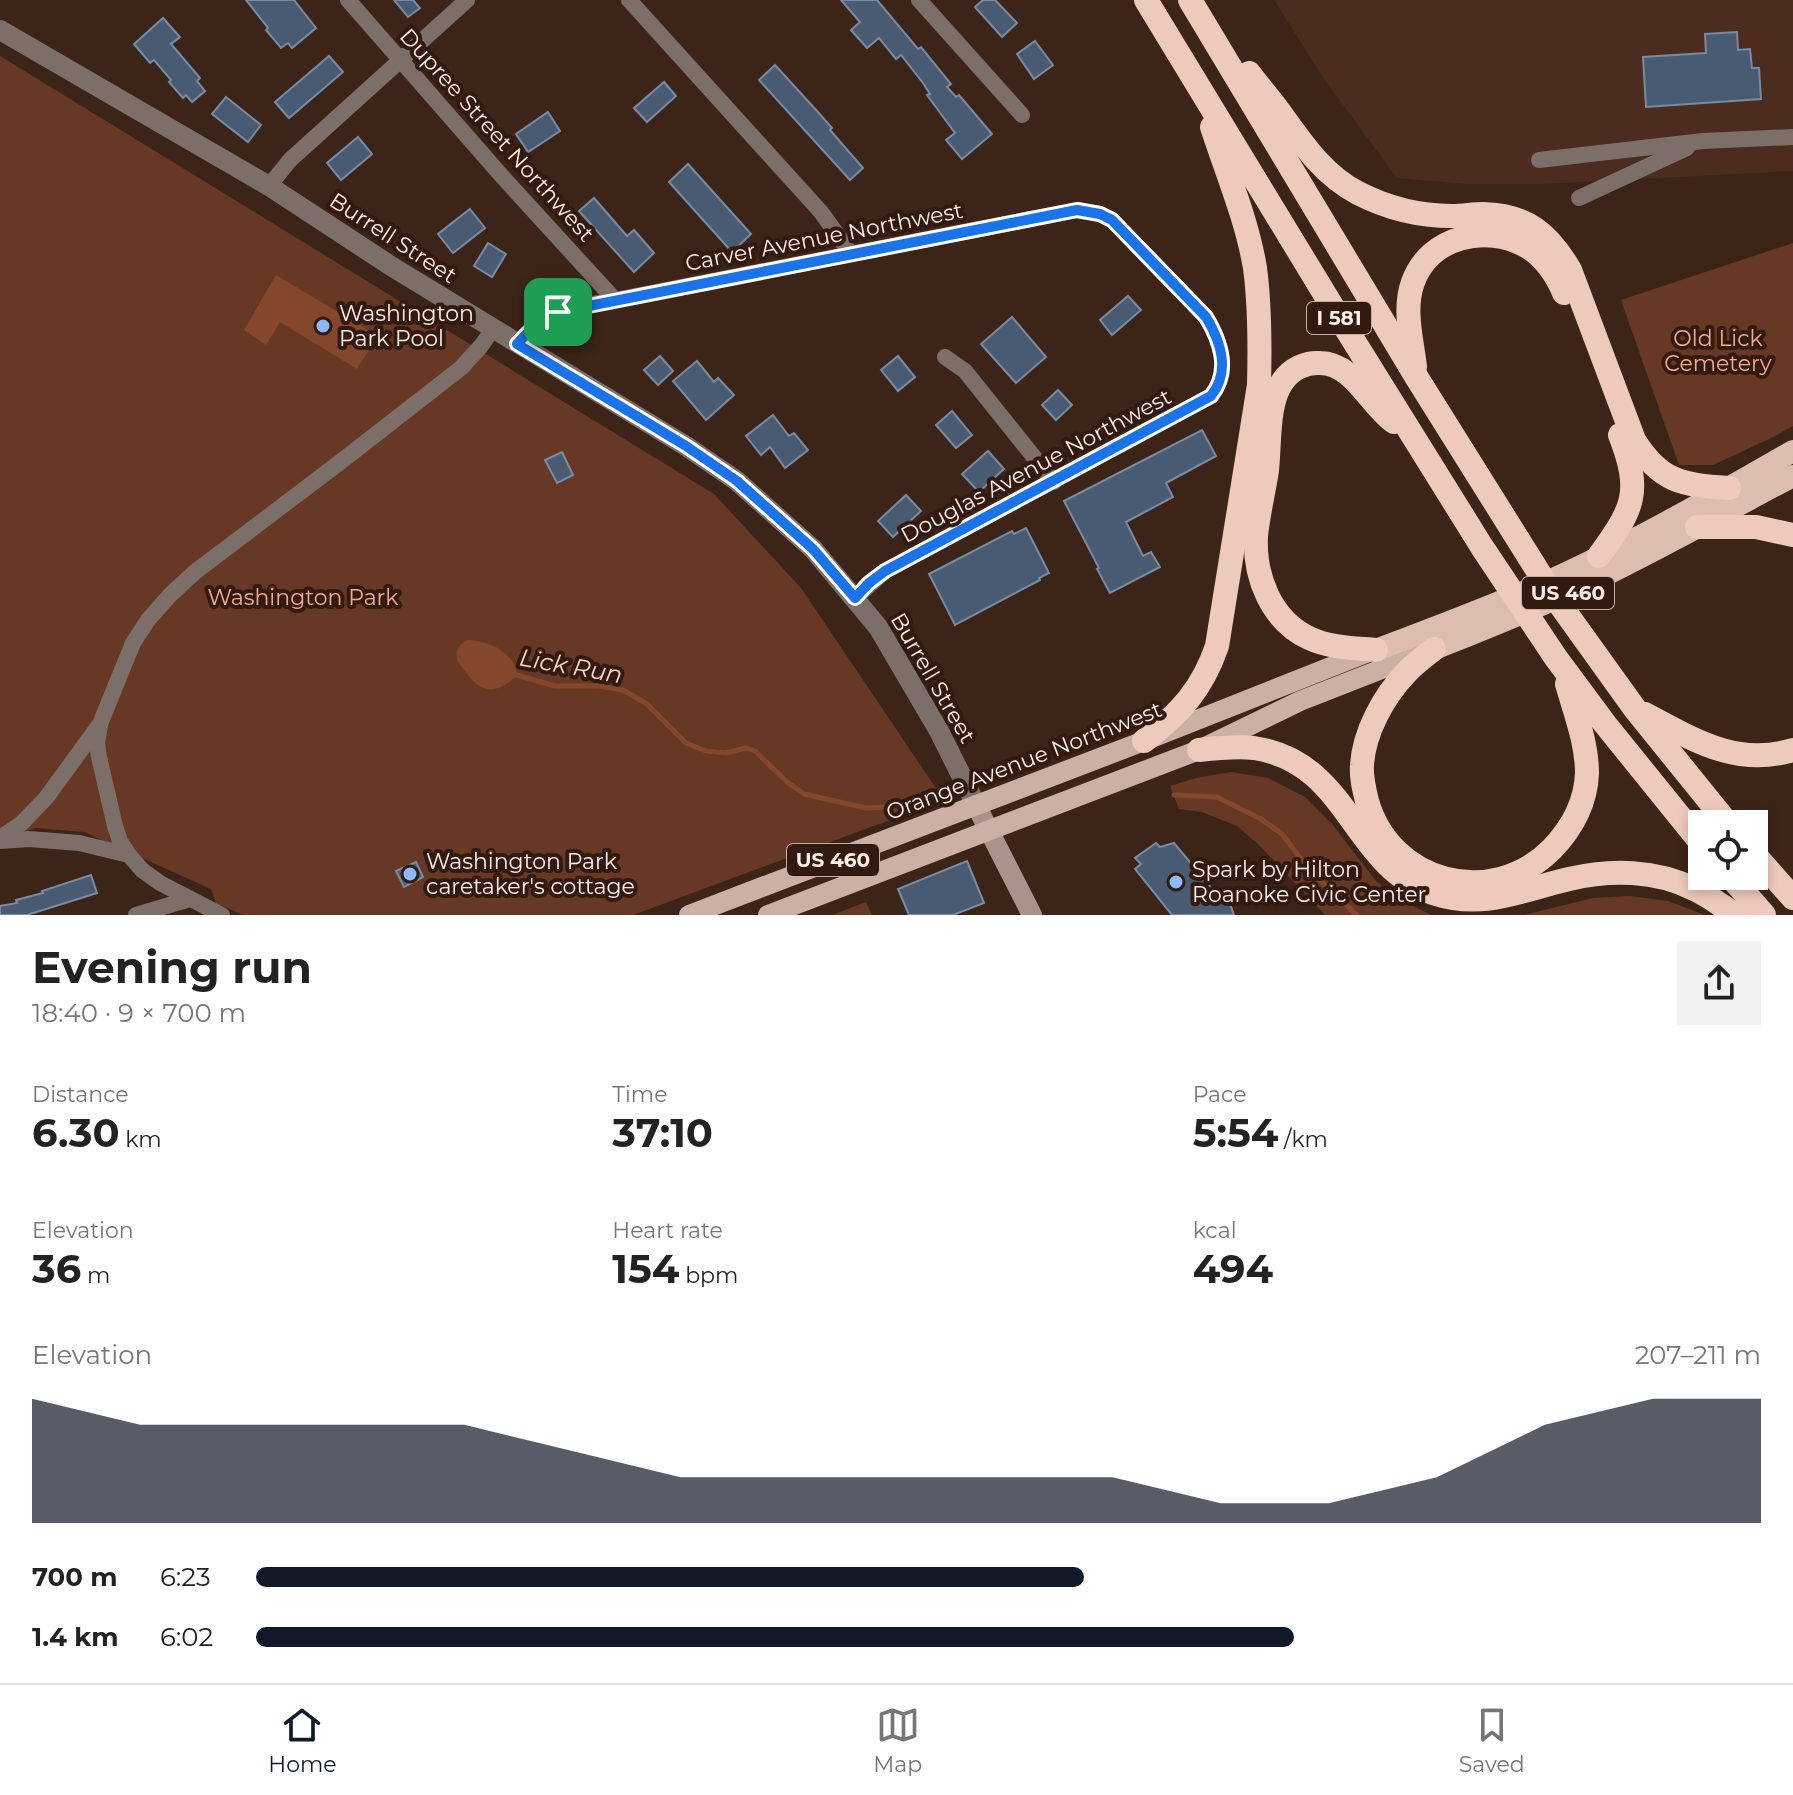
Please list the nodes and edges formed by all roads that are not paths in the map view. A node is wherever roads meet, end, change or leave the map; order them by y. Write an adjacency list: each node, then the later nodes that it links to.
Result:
1 (348, 0): 8 (street, Dupree Street Northwest)
2 (467, 0): 8 (street)
3 (629, 0): 16 (street)
4 (919, 0): 10 (street)
5 (1146, 0): 9 (highway, I 581)
6 (1190, 0): 21 (highway, I 581); 27 (highway)
7 (0, 30): 14 (street, Burrell Street)
8 (400, 59): 14 (street); 17 (street, Dupree Street Northwest)
9 (1198, 87): 23 (highway, I 581); 37 (highway)
10 (1022, 115)
11 (1793, 137): 12 (street)
12 (1703, 141): 13 (street); 15 (street)
13 (1539, 160)
14 (269, 186): 18 (street, Burrell Street)
15 (1579, 198)
16 (851, 254): 17 (street, Carver Avenue Northwest); 22 (street, Carver Avenue Northwest)
17 (615, 300): 19 (street, Carver Avenue Northwest)
18 (493, 329): 19 (street, Burrell Street); 36 (street)
19 (517, 344): 31 (street, Burrell Street)
20 (945, 357): 26 (street)
21 (1417, 378): 30 (highway); 35 (highway, I 581)
22 (1200, 403): 26 (street, Douglas Avenue Northwest)
23 (1414, 437): 33 (highway); 34 (highway, I 581)
24 (1793, 451): 27 (highway, US 460)
25 (1793, 476): 28 (highway, US 460)
26 (1054, 482): 31 (street, Douglas Avenue Northwest)
27 (1729, 488): 30 (highway, US 460)
28 (1697, 527): 29 (highway); 32 (highway, US 460)
29 (1793, 535)
30 (1599, 556): 33 (highway, US 460)
31 (855, 598): 40 (street, Burrell Street)
32 (1434, 649): 34 (highway); 38 (main road, US 460)
33 (1376, 650): 37 (main road, Orange Avenue Northwest / US 460)
34 (1559, 662): 42 (highway, I 581)
35 (1635, 709): 39 (highway); 41 (highway, I 581)
36 (100, 724): 44 (street); 45 (street)
37 (1144, 741): 40 (main road, Orange Avenue Northwest / US 460)
38 (1199, 750): 43 (main road, US 460); 55 (highway)
39 (1793, 750)
40 (976, 805): 43 (main road); 52 (main road, Orange Avenue Northwest / US 460)
41 (1717, 810)
42 (1688, 827)
43 (990, 830): 53 (main road, US 460); 54 (main road)
44 (0, 839): 45 (street)
45 (129, 855): 49 (street)
46 (1768, 870): 48 (highway)
47 (1742, 890): 56 (highway)
48 (1793, 898)
49 (190, 899): 50 (street); 51 (street)
50 (136, 915)
51 (222, 915)
52 (689, 915)
53 (768, 915)
54 (1032, 915)
55 (1736, 915)
56 (1764, 915)

